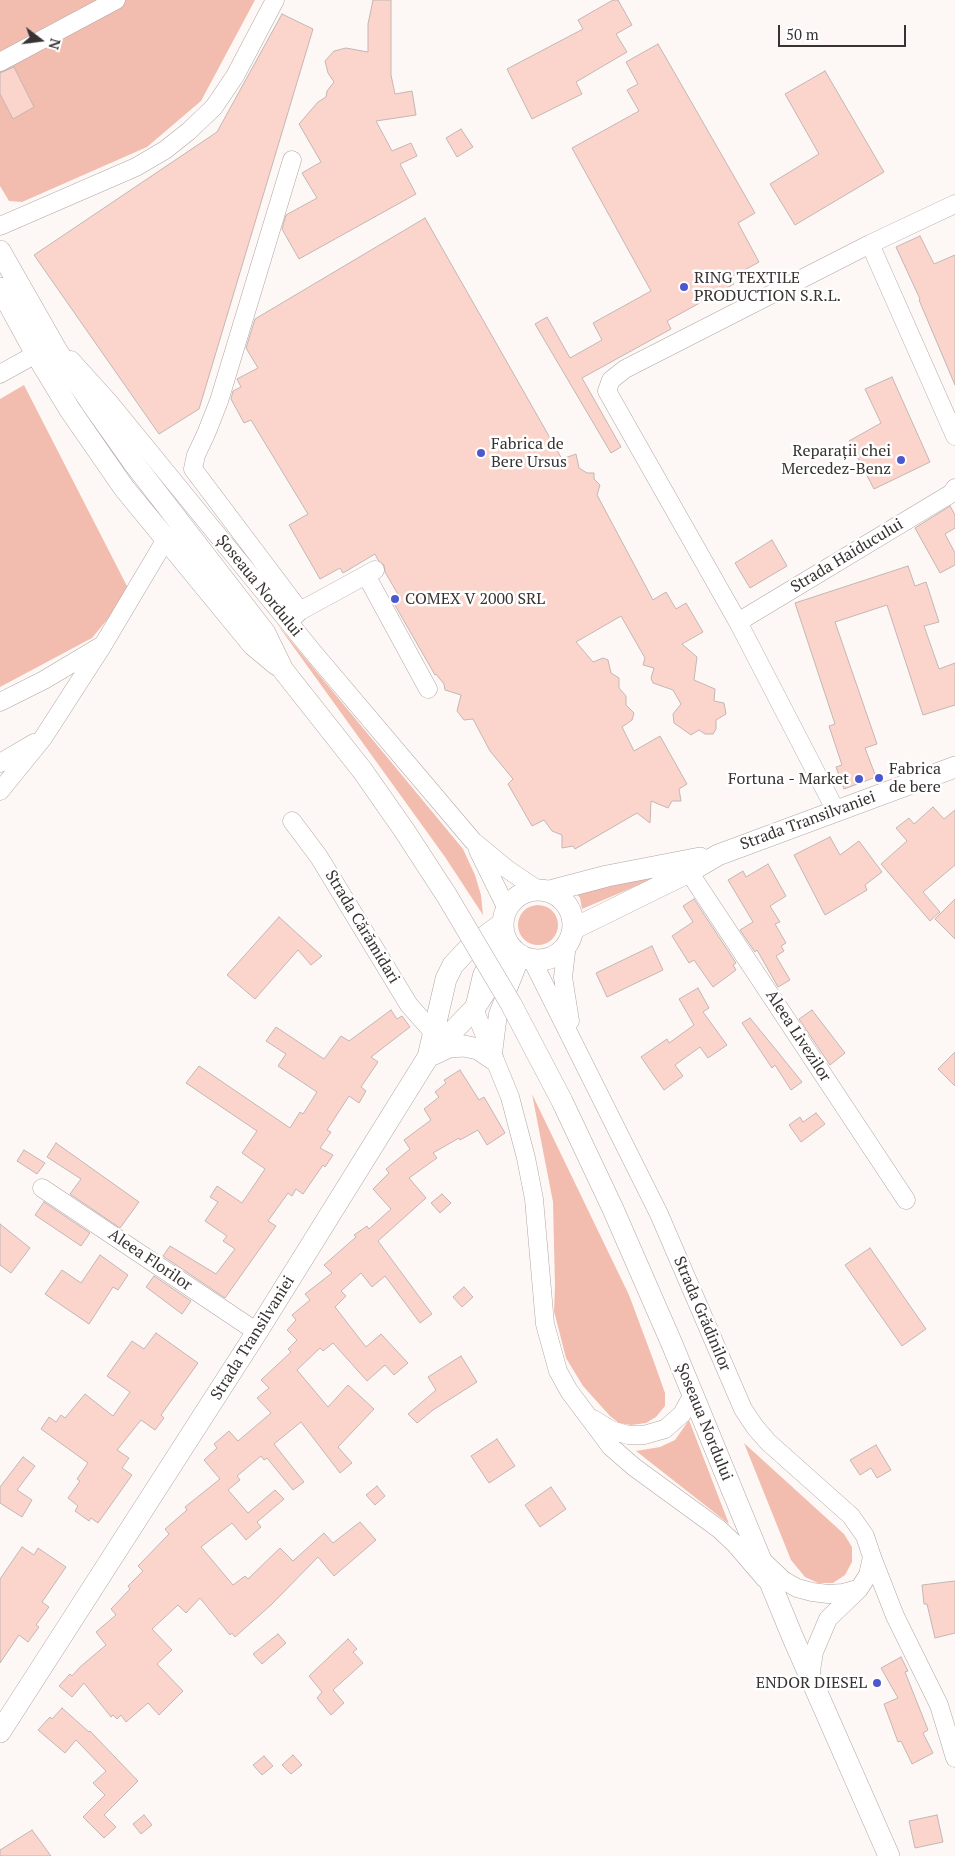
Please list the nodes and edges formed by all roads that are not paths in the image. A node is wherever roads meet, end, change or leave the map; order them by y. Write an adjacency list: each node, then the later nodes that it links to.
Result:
1 (116, 0): 3 (street)
2 (275, 0): 6 (street)
3 (0, 62)
4 (292, 160): 16 (street)
5 (955, 204): 7 (street)
6 (0, 226)
7 (870, 244): 13 (street); 17 (street)
8 (0, 251): 10 (main road, Șoseaua Nordului)
9 (0, 288): 11 (main road, Șoseaua Nordului)
10 (46, 332): 16 (street, Șoseaua Nordului); 19 (main road, Șoseaua Nordului)
11 (36, 354): 12 (street); 15 (main road, Șoseaua Nordului)
12 (0, 374)
13 (955, 436)
14 (955, 488): 17 (street, Strada Haiducului)
15 (166, 540): 18 (street); 19 (main road, Șoseaua Nordului)
16 (294, 617): 20 (street); 28 (street, Șoseaua Nordului)
17 (738, 622): 26 (street)
18 (103, 645): 21 (street); 22 (street)
19 (283, 670): 42 (main road, Șoseaua Nordului, bridge)
20 (428, 690)
21 (0, 702)
22 (43, 738): 23 (street); 25 (street)
23 (0, 763)
24 (955, 767): 26 (main road, Strada Transilvaniei)
25 (0, 791)
26 (836, 811): 29 (main road, Strada Transilvaniei)
27 (292, 821): 35 (street, Strada Cărămidari)
28 (473, 841): 31 (street, Șoseaua Nordului); 33 (street, Șoseaua Nordului)
29 (718, 855): 30 (main road, Strada Transilvaniei); 31 (main road, Strada Transilvaniei)
30 (689, 872): 32 (main road, Strada Transilvaniei); 40 (street, Aleea Livezilor)
31 (544, 891): 32 (main road); 33 (main road)
32 (570, 937): 33 (main road); 36 (street)
33 (513, 939): 34 (main road, Strada Transilvaniei); 35 (main road); 36 (street, Șoseaua Nordului); 38 (street)
34 (474, 1009): 37 (main road, Strada Transilvaniei); 38 (street)
35 (433, 1032): 37 (main road)
36 (574, 1041): 44 (street, Strada Grădinilor)
37 (428, 1057): 38 (main road); 41 (main road, Strada Transilvaniei)
38 (493, 1058): 43 (street)
39 (42, 1188): 41 (street, Aleea Florilor)
40 (906, 1200)
41 (257, 1332): 49 (main road, Strada Transilvaniei)
42 (693, 1394): 43 (street); 45 (main road, Șoseaua Nordului)
43 (587, 1416): 47 (street)
44 (872, 1557): 46 (street); 50 (street, Strada Grădinilor)
45 (760, 1558): 46 (street); 47 (main road, Șoseaua Nordului)
46 (859, 1588): 48 (street)
47 (774, 1589): 48 (main road, Șoseaua Nordului)
48 (810, 1677): 52 (main road, Șoseaua Nordului)
49 (0, 1732)
50 (952, 1736): 51 (street, Strada Grădinilor)
51 (955, 1758)
52 (890, 1856)

